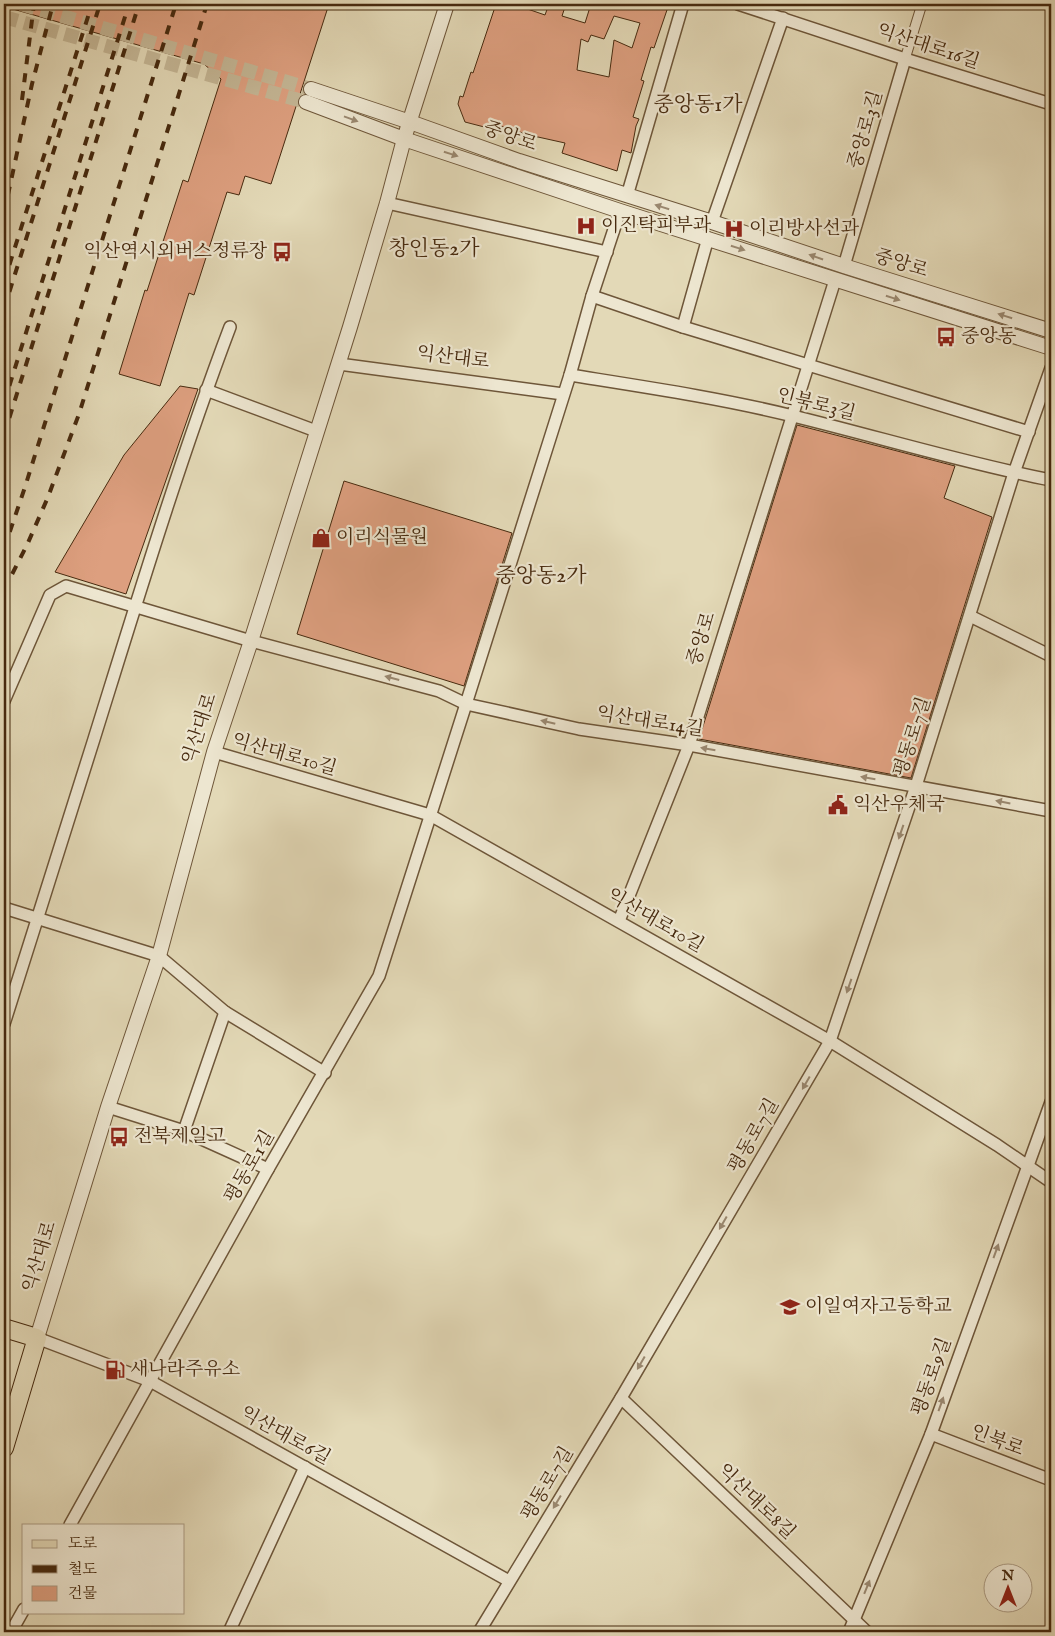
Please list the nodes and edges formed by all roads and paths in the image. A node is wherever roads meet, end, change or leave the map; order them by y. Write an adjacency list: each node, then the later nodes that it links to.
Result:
1 (447, 4): 10 (street, 익산대로)
2 (683, 4): 12 (street)
3 (738, 4): 5 (street, 익산대로16길)
4 (922, 4): 6 (street, 중앙로3길)
5 (783, 18): 6 (street, 익산대로16길); 15 (street)
6 (905, 59): 9 (street, 익산대로16길); 18 (street, 중앙로3길)
7 (311, 89): 10 (street, 중앙로)
8 (306, 102): 11 (street, 중앙로, one-way to 11)
9 (1051, 104)
10 (410, 122): 11 (street, 익산대로); 12 (street, 중앙로)
11 (404, 139): 13 (street, 익산대로); 14 (street, 중앙로, one-way to 14)
12 (626, 196): 15 (street, 중앙로, one-way to 12)
13 (387, 203): 17 (street); 25 (street, 익산대로)
14 (620, 211): 16 (street, 중앙로); 17 (street)
15 (712, 222): 18 (street, 중앙로, one-way to 15)
16 (708, 238): 19 (street, 중앙로, one-way to 19); 22 (street)
17 (607, 252): 20 (street)
18 (844, 266): 23 (street, 중앙로, one-way to 18)
19 (834, 280): 24 (street, 중앙로, one-way to 24); 26 (street, 중앙로)
20 (592, 296): 22 (street); 28 (street)
21 (230, 327): 29 (street)
22 (683, 327): 26 (street)
23 (1051, 330)
24 (1051, 348)
25 (338, 364): 30 (street, 익산대로); 32 (street, 익산대로)
26 (808, 364): 31 (street, 중앙로); 33 (street)
27 (1051, 368): 33 (street, 평동로7길)
28 (570, 376): 30 (street); 31 (street, 인북로3길)
29 (206, 390): 32 (street); 36 (street)
30 (563, 394): 41 (street)
31 (792, 416): 34 (street, 인북로3길); 42 (street, 중앙로)
32 (316, 431): 38 (street, 익산대로)
33 (1029, 432): 34 (street, 평동로7길)
34 (1014, 473): 35 (street, 인북로3길); 37 (street, 평동로7길)
35 (1051, 480)
36 (135, 606): 38 (street, 익산대로14길); 40 (street, 익산대로14길); 48 (street)
37 (970, 616): 39 (street); 44 (street, 평동로7길)
38 (251, 640): 41 (street, 익산대로14길, one-way to 38); 43 (street, 익산대로)
39 (1051, 656)
40 (4, 701)
41 (466, 704): 42 (street, 익산대로14길, one-way to 41); 46 (street)
42 (689, 746): 44 (street, 익산대로14길, one-way to 42); 49 (street, 중앙로)
43 (214, 752): 46 (street, 익산대로10길); 50 (street, 익산대로)
44 (916, 786): 45 (street, 익산대로14길, one-way to 44); 53 (street, 평동로7길, one-way to 53)
45 (1051, 811)
46 (430, 815): 49 (street, 익산대로10길); 54 (street, 평동로1길)
47 (4, 908): 48 (street)
48 (37, 918): 50 (street); 52 (street)
49 (619, 921): 53 (street, 익산대로10길)
50 (159, 956): 51 (street); 56 (street, 익산대로)
51 (225, 1012): 54 (street); 57 (street)
52 (4, 1024)
53 (830, 1041): 58 (street, 익산대로10길); 64 (street, 평동로7길, one-way to 64)
54 (325, 1073): 59 (street, 평동로1길)
55 (1051, 1102): 58 (street, 평동로9길)
56 (108, 1108): 57 (street); 62 (street, 익산대로)
57 (184, 1131): 59 (street)
58 (1027, 1166): 60 (street, 익산대로10길); 65 (street, 평동로9길, one-way to 58)
59 (268, 1169): 63 (street, 평동로1길)
60 (1051, 1182)
61 (4, 1328): 62 (main road)
62 (37, 1338): 63 (street, 익산대로6길); 66 (main road, 익산대로)
63 (150, 1381): 67 (street, 익산대로6길); 69 (street, 평동로1길)
64 (621, 1398): 70 (street, 평동로7길, one-way to 70); 72 (street, 익산대로8길)
65 (930, 1434): 68 (street, 인북로); 72 (street, 평동로9길, one-way to 65)
66 (4, 1448)
67 (306, 1467): 70 (street, 익산대로6길); 74 (street)
68 (1051, 1480)
69 (71, 1524)
70 (509, 1581): 75 (street, 평동로7길)
71 (22, 1613): 73 (street)
72 (854, 1620): 76 (street, 평동로9길); 77 (street, 익산대로8길)
73 (11, 1632)
74 (229, 1632)
75 (479, 1632)
76 (849, 1632)
77 (867, 1632)

